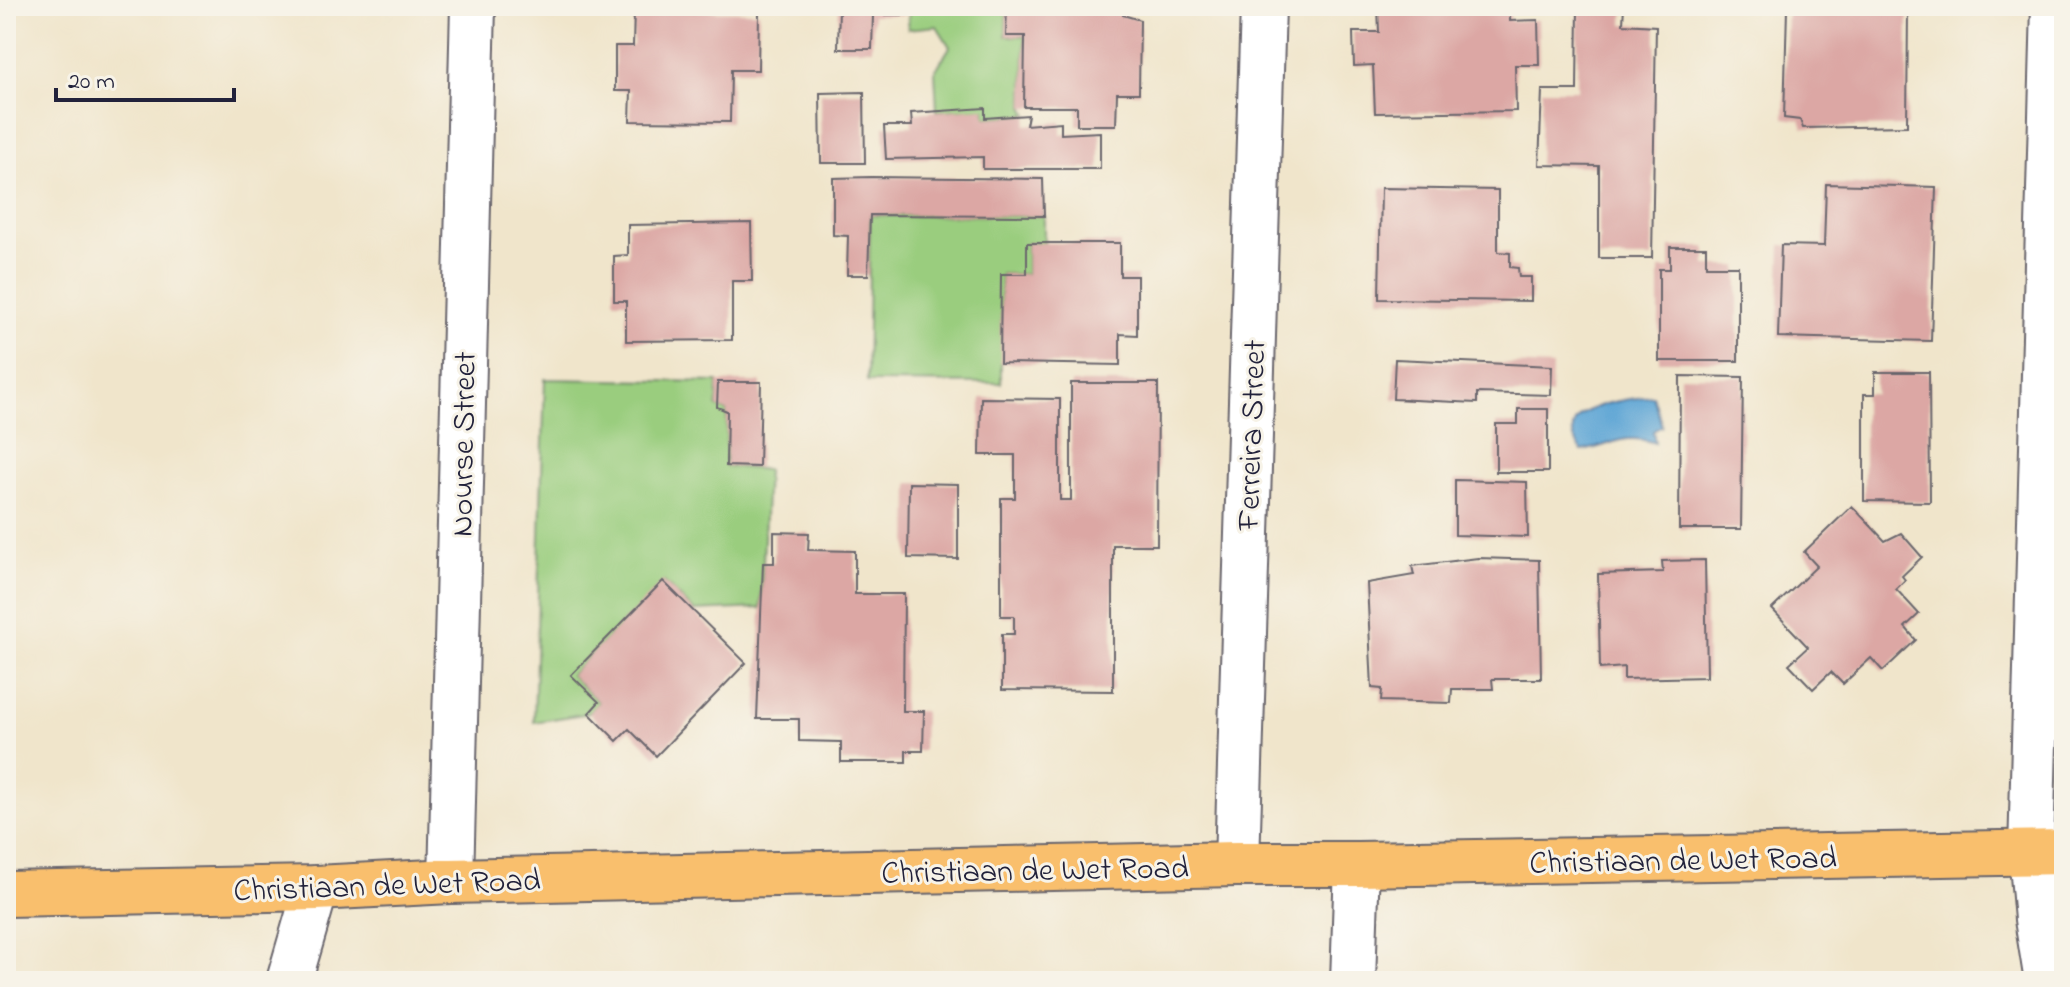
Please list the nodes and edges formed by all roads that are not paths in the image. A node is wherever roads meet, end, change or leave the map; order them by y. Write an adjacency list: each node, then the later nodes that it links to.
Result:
1 (473, 6): 7 (street, Nourse Street)
2 (1263, 6): 5 (street, Ferreira Street)
3 (2054, 6): 4 (street)
4 (2048, 853): 6 (main road, Christiaan de Wet Road); 12 (street)
5 (1237, 864): 6 (main road, Christiaan de Wet Road); 7 (main road, Christiaan de Wet Road)
6 (1357, 864): 11 (street)
7 (451, 881): 8 (main road, Christiaan de Wet Road)
8 (316, 888): 9 (main road, Christiaan de Wet Road); 10 (street)
9 (6, 894)
10 (289, 981)
11 (1353, 981)
12 (2047, 981)

